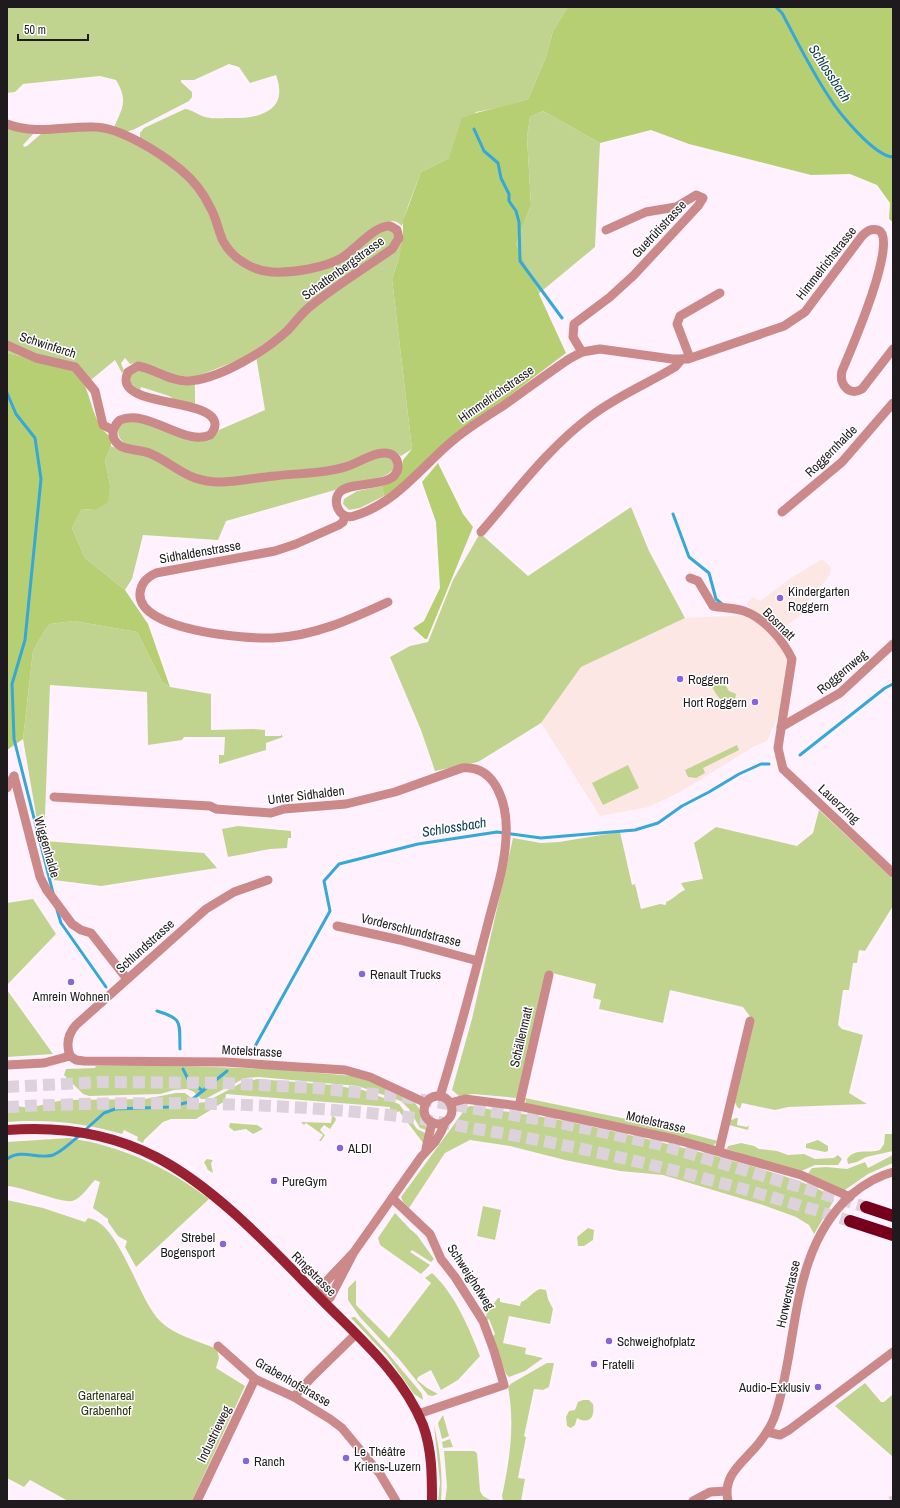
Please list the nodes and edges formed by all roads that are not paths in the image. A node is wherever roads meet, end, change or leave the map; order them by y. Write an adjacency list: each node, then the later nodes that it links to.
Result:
1 (7, 124): 9 (street, Schattenbergstrasse)
2 (606, 230): 6 (street, Guetrütistrasse)
3 (720, 293): 7 (street)
4 (7, 345): 9 (street, Schwinferch)
5 (893, 349): 7 (street, Himmelrichstrasse)
6 (582, 352): 7 (street, Himmelrichstrasse); 11 (street, Himmelrichstrasse)
7 (686, 359): 12 (street, Himmelrichstrasse)
8 (893, 403): 10 (street, Roggernhalde)
9 (113, 430): 11 (street)
10 (782, 512)
11 (345, 516): 14 (street, Sidhaldenstrasse)
12 (480, 532)
13 (690, 578): 16 (street, Bosmatt)
14 (388, 602)
15 (893, 644): 16 (street, Roggernweg)
16 (781, 727): 19 (street, Lauerzring)
17 (7, 788): 24 (street, Wiggenhalde)
18 (54, 797): 22 (street, Unter Sidhalden)
19 (893, 873)
20 (268, 880): 24 (street, Schlundstrasse)
21 (337, 926): 22 (street, Vorderschlundstrasse)
22 (478, 961): 28 (street)
23 (550, 975): 31 (street, Schällenmatt)
24 (127, 979): 26 (street, Schlundstrasse)
25 (750, 1021): 35 (street)
26 (70, 1056): 27 (street); 29 (street, Motelstrasse)
27 (7, 1065)
28 (440, 1096): 29 (street); 30 (street)
29 (426, 1103): 32 (street)
30 (450, 1103): 31 (street, Motelstrasse); 33 (street)
31 (519, 1106): 35 (street, Motelstrasse)
32 (432, 1122): 33 (street); 36 (street)
33 (445, 1122): 36 (street)
34 (7, 1130): 45 (main road, Ringstrasse)
35 (719, 1151): 38 (street, Motelstrasse)
36 (425, 1152): 39 (street)
37 (893, 1172): 38 (street, Horwerstrasse)
38 (850, 1197): 52 (street, Horwerstrasse)
39 (392, 1198): 44 (street); 51 (street, Schweighofweg)
40 (866, 1207): 41 (highway)
41 (893, 1216)
42 (850, 1221): 43 (highway)
43 (893, 1235)
44 (354, 1252): 45 (street); 45 (street)
45 (320, 1298): 46 (main road, Ringstrasse)
46 (356, 1334): 50 (street); 51 (main road, Ringstrasse)
47 (218, 1346): 49 (street, Grabenhofstrasse)
48 (893, 1352): 52 (street)
49 (255, 1379): 50 (street, Grabenhofstrasse); 54 (street, Industrieweg)
50 (294, 1397): 55 (street, Grabenhofstrasse)
51 (418, 1414): 56 (main road, Ringstrasse)
52 (767, 1432): 53 (street, Horwerstrasse)
53 (726, 1491): 57 (street); 58 (street, Horwerstrasse)
54 (197, 1501)
55 (396, 1501)
56 (432, 1501)
57 (693, 1501)
58 (728, 1501)

